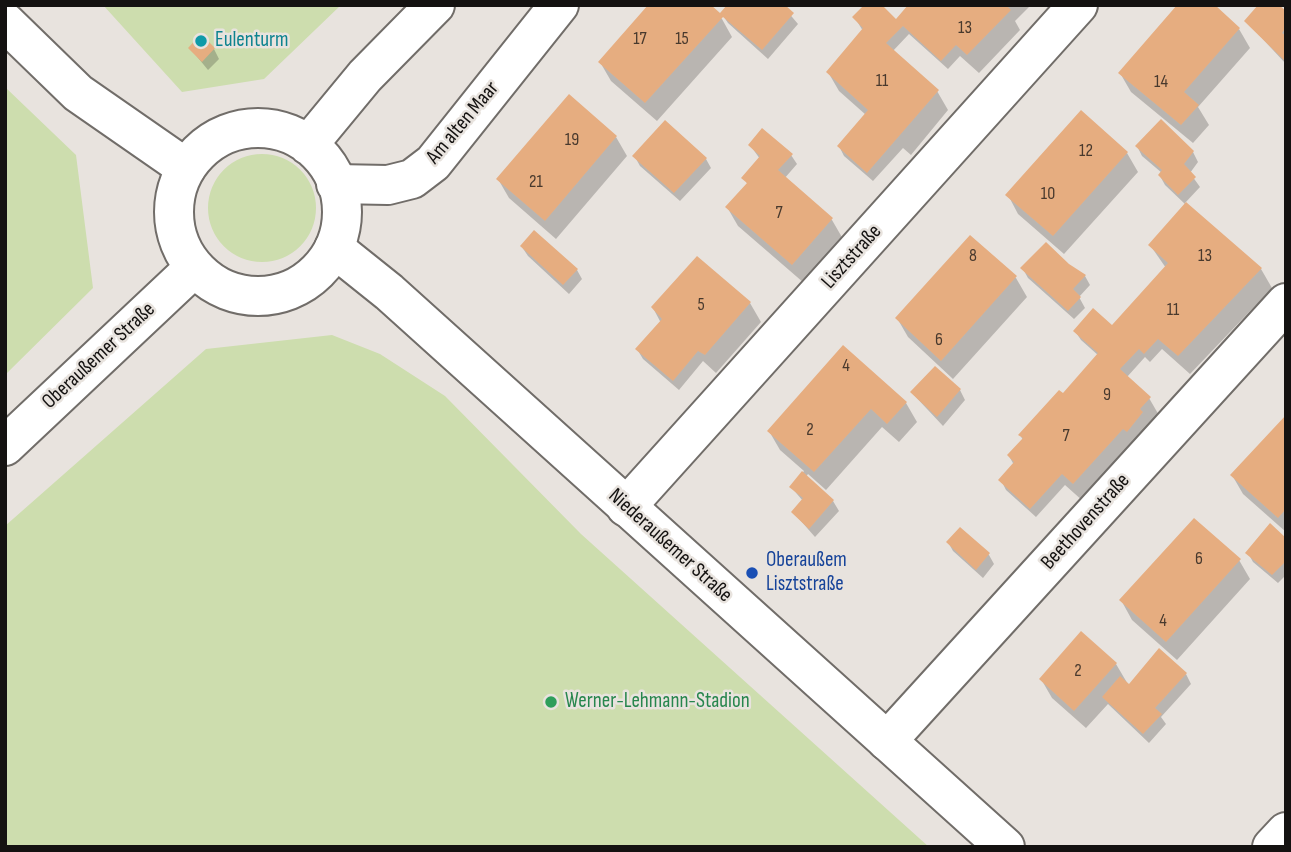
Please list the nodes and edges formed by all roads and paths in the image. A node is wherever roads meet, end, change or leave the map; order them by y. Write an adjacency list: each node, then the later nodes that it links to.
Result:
1 (435, 5): 5 (street)
2 (559, 5): 7 (street, Am alten Maar)
3 (1078, 5): 12 (street, Lisztstraße)
4 (5, 22): 6 (street)
5 (308, 145): 6 (street); 7 (street)
6 (186, 168): 9 (street)
7 (337, 184): 8 (street)
8 (334, 248): 9 (street); 12 (street, Niederaußemer Straße)
9 (194, 268): 11 (street, Oberaußemer Straße)
10 (1286, 303): 13 (street, Beethovenstraße)
11 (5, 446)
12 (626, 507): 13 (street, Niederaußemer Straße)
13 (887, 741): 15 (street, Niederaußemer Straße)
14 (1286, 832): 16 (street)
15 (1005, 847)
16 (1272, 847)

